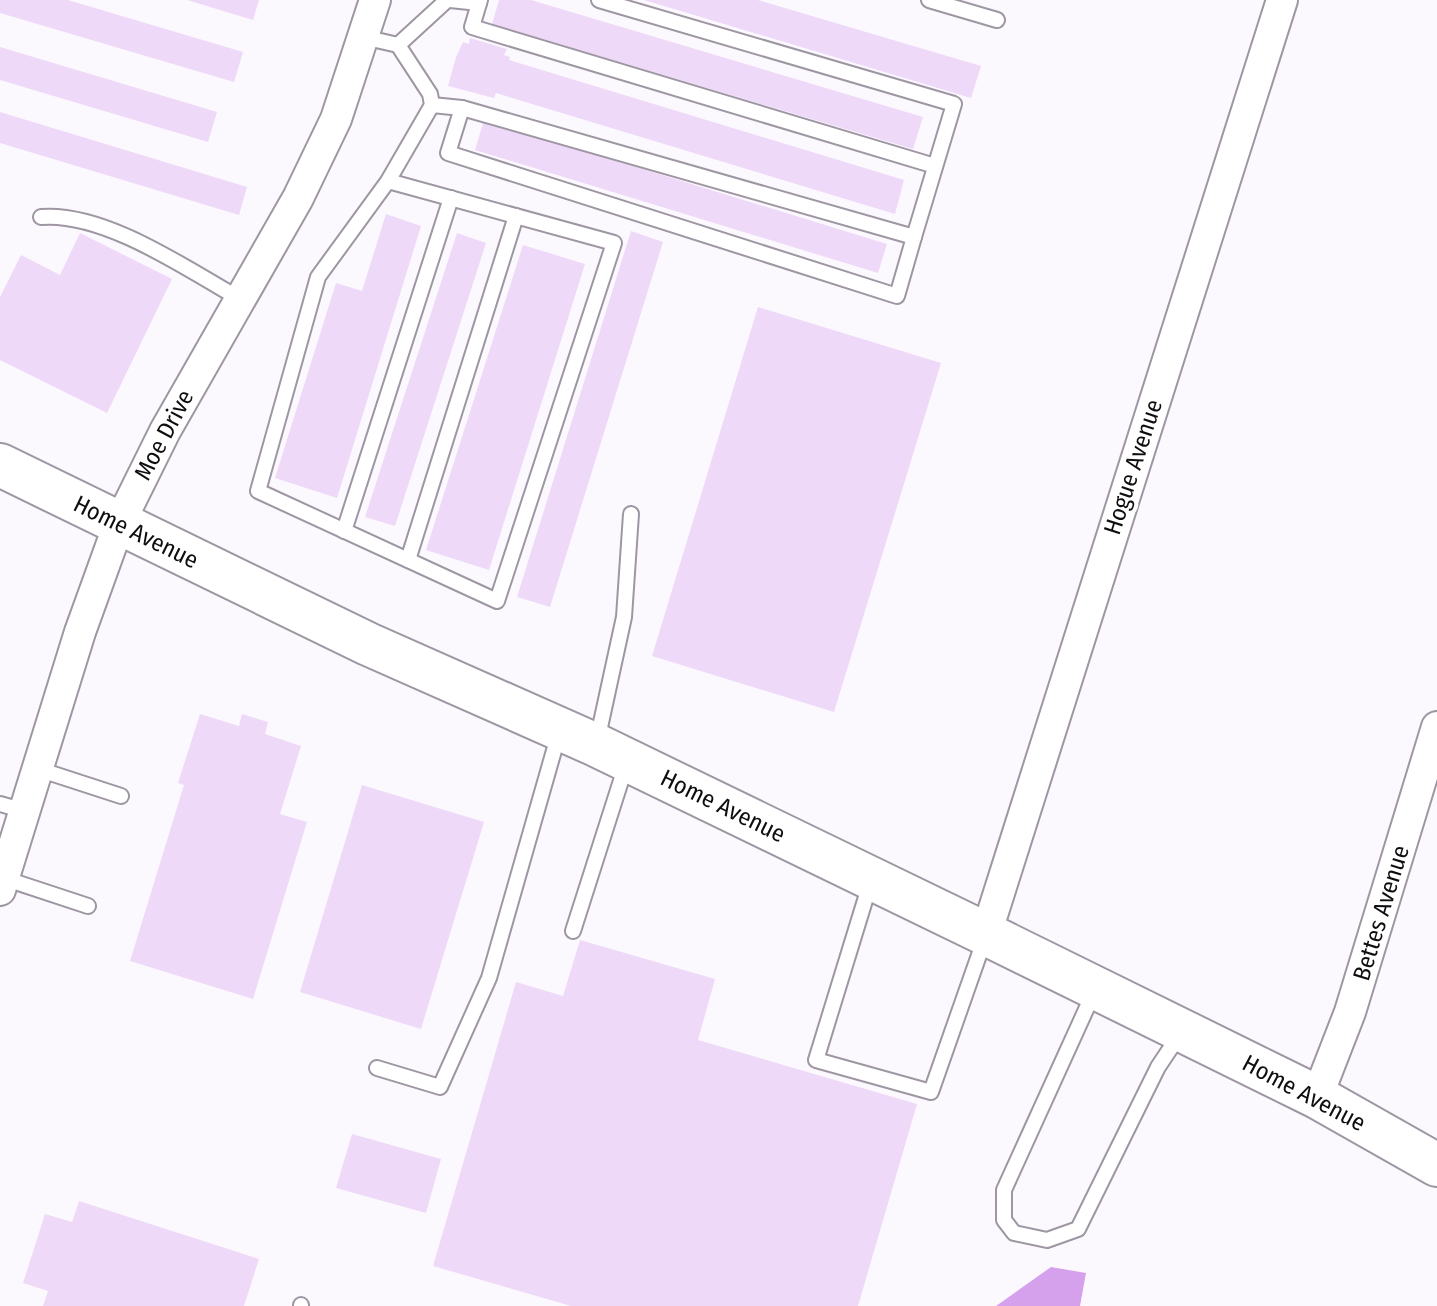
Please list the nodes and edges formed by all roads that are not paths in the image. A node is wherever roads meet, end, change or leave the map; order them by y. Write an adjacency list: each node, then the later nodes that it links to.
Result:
1 (375, 0): 8 (street, Moe Drive)
2 (449, 0): 6 (lane); 9 (lane)
3 (599, 0): 12 (lane)
4 (929, 0): 7 (lane)
5 (1282, 0): 33 (street, Hogue Avenue)
6 (480, 2): 12 (lane)
7 (997, 20)
8 (363, 37): 9 (lane); 18 (street, Moe Drive)
9 (398, 45): 10 (lane)
10 (432, 105): 11 (lane); 13 (lane)
11 (462, 108): 17 (lane); 17 (lane)
12 (935, 166): 17 (lane)
13 (388, 181): 14 (lane); 22 (lane)
14 (451, 198): 15 (lane); 22 (lane)
15 (516, 216): 23 (lane); 23 (lane)
16 (41, 217): 18 (lane)
17 (914, 237)
18 (240, 299): 21 (street, Moe Drive)
19 (0, 465): 21 (street, Home Avenue)
20 (631, 514): 25 (lane)
21 (119, 524): 25 (street, Home Avenue); 26 (street, Moe Drive)
22 (344, 531): 23 (lane)
23 (408, 560)
24 (1437, 727): 37 (street, Bettes Avenue)
25 (595, 745): 29 (street, Home Avenue); 32 (lane); 36 (lane)
26 (38, 769): 27 (lane); 28 (street, Moe Drive)
27 (121, 796)
28 (12, 807): 30 (street, Moe Drive)
29 (872, 878): 33 (street, Home Avenue); 33 (lane)
30 (1, 881): 31 (lane)
31 (88, 906)
32 (573, 931)
33 (986, 934): 34 (street, Home Avenue)
34 (1096, 988): 35 (street, Home Avenue); 35 (lane)
35 (1182, 1030): 37 (street, Home Avenue)
36 (377, 1068)
37 (1317, 1097): 38 (street, Home Avenue)
38 (1437, 1165)

